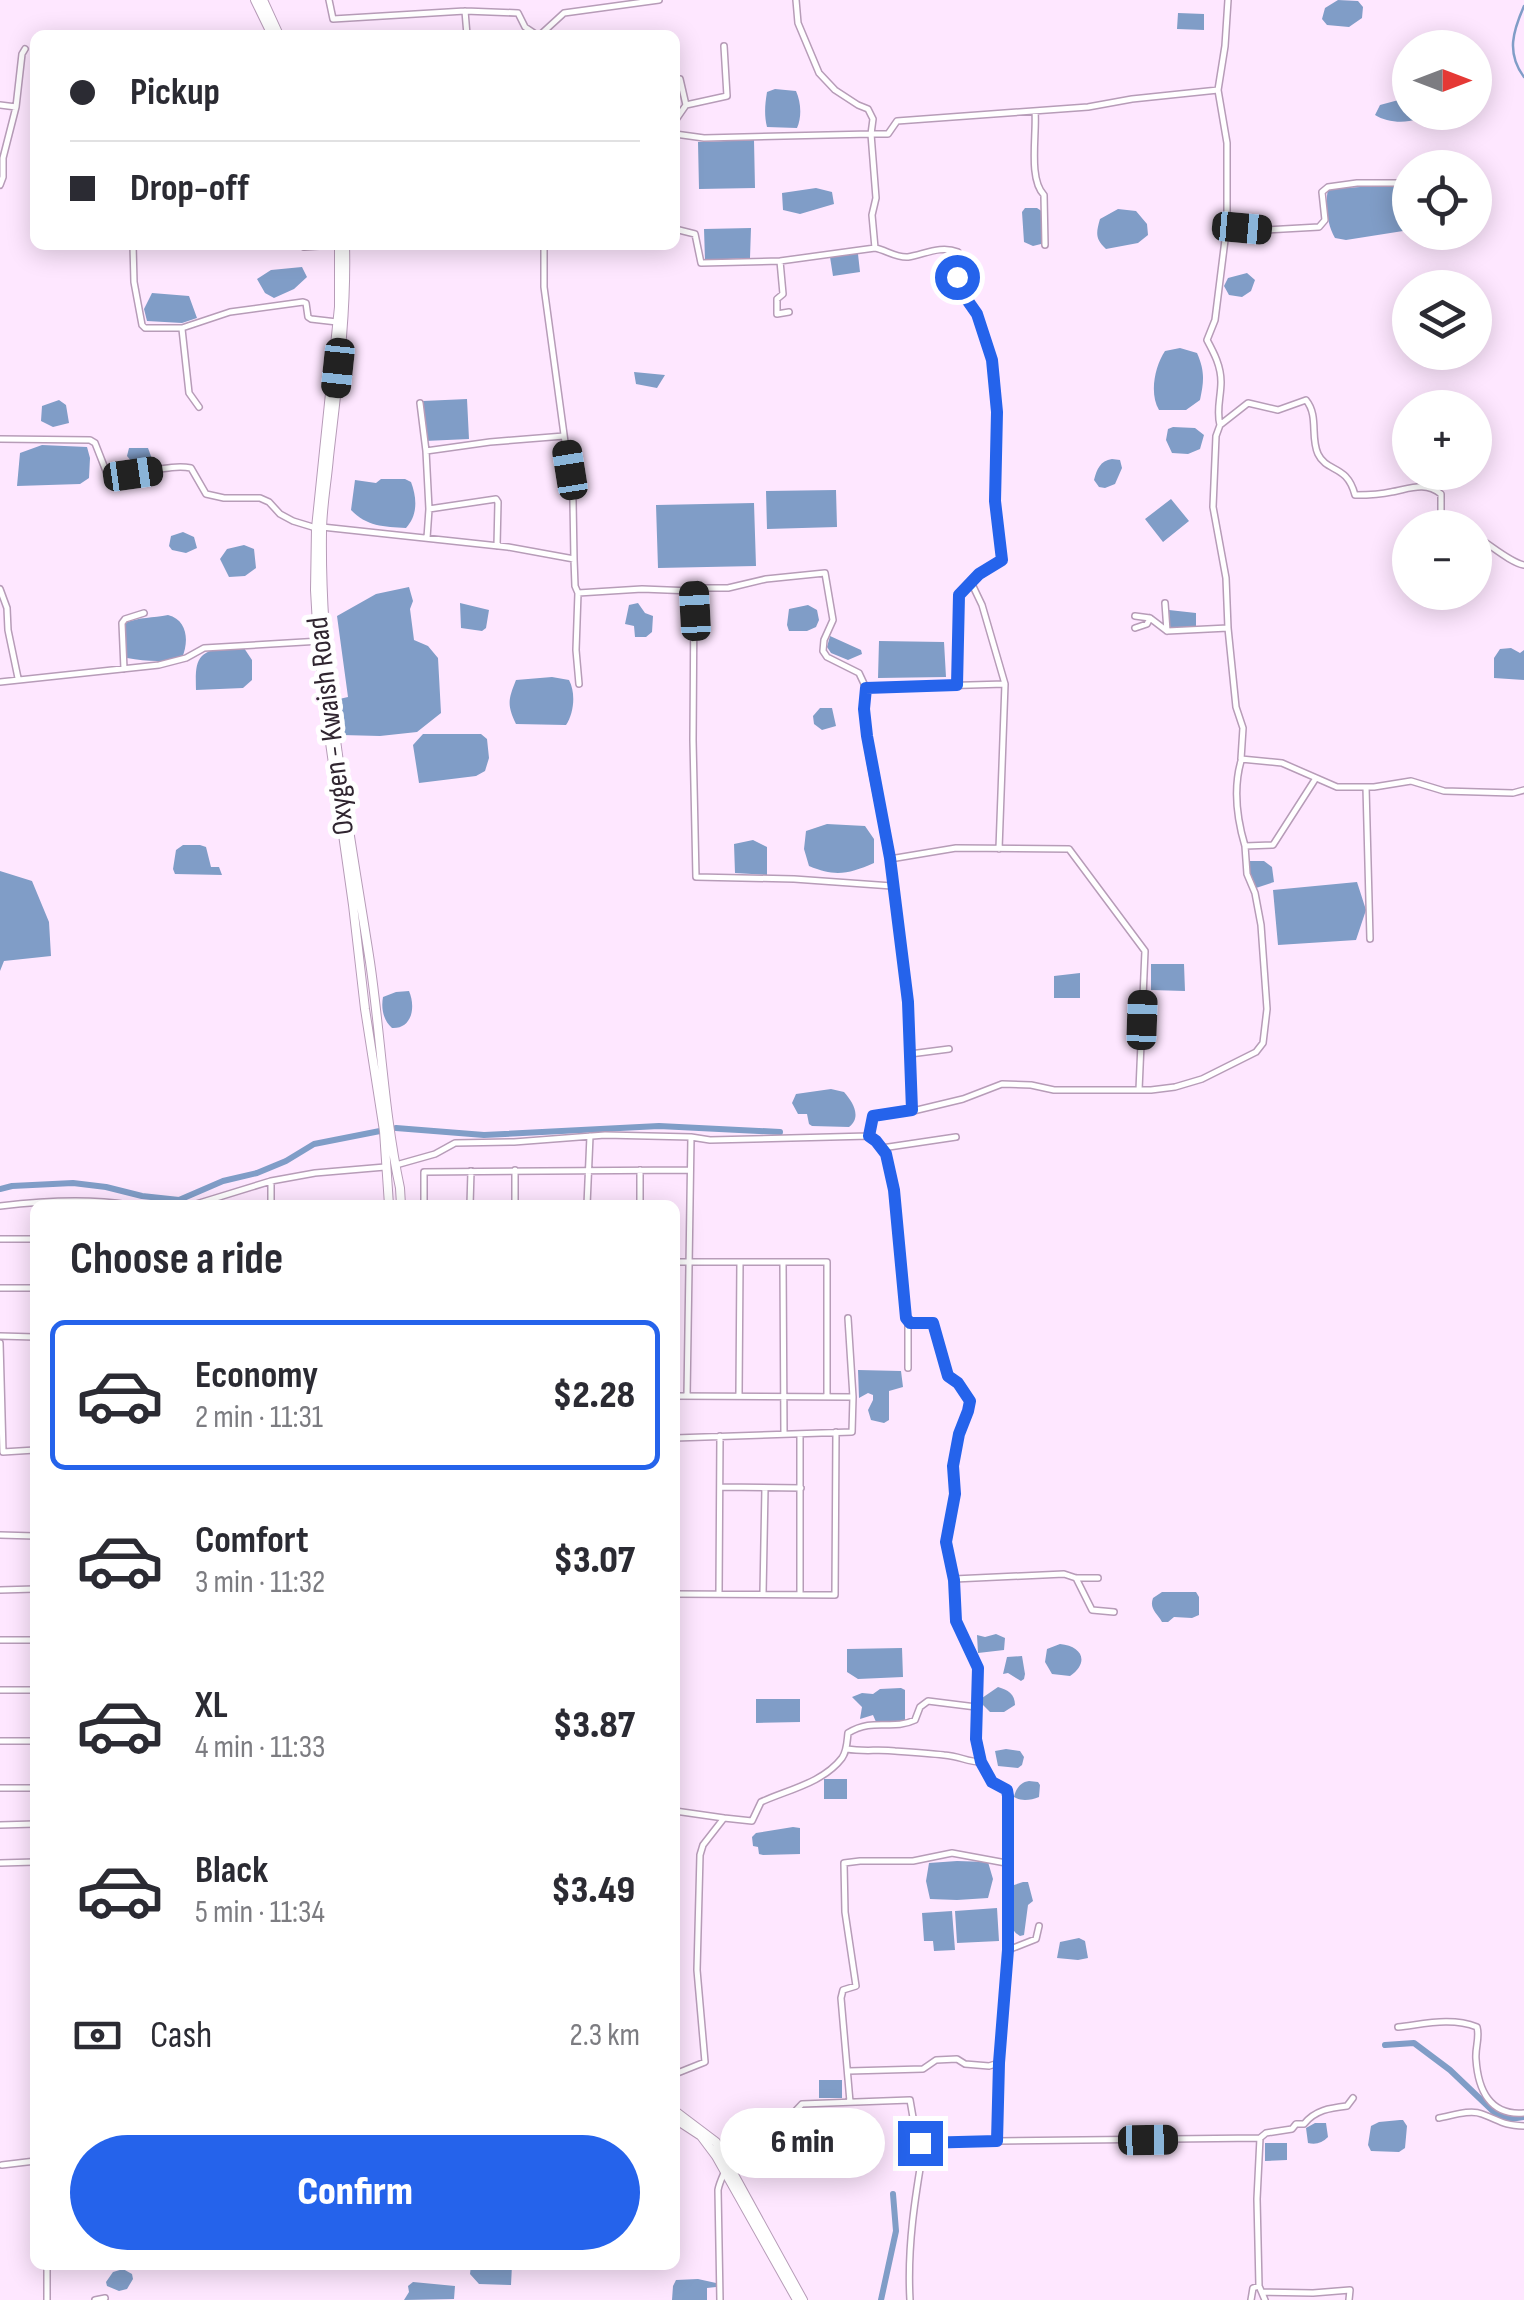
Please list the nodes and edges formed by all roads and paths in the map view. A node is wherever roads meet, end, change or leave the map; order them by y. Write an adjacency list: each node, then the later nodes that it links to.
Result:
1 (255, 0): 8 (main road)
2 (263, 0): 9 (main road)
3 (330, 0): 7 (street)
4 (659, 0): 12 (street)
5 (796, 0): 22 (street)
6 (1228, 0): 16 (street)
7 (466, 11): 10 (street); 11 (street)
8 (273, 30)
9 (274, 30)
10 (467, 30)
11 (530, 30)
12 (544, 30)
13 (724, 46): 18 (street)
14 (25, 49): 19 (street)
15 (680, 79): 18 (street)
16 (1218, 90): 20 (street); 26 (street)
17 (0, 105): 19 (street)
18 (686, 105): 21 (street)
19 (16, 107): 24 (street)
20 (1036, 111): 22 (street); 28 (street)
21 (680, 114)
22 (871, 134): 23 (street); 29 (street)
23 (680, 135)
24 (0, 184)
25 (1392, 184): 26 (street)
26 (1227, 227): 40 (street)
27 (680, 231): 34 (street)
28 (1045, 245)
29 (875, 248): 34 (street); 52 (street)
30 (133, 250): 37 (street)
31 (342, 250): 36 (main road, Oxygen - Kwaish Road)
32 (342, 250): 46 (main road, Oxygen - Kwaish Road)
33 (544, 250): 41 (street)
34 (780, 261): 35 (street)
35 (789, 312)
36 (337, 322): 37 (street); 46 (main road, Oxygen - Kwaish Road)
37 (182, 328): 39 (street)
38 (420, 402): 43 (street)
39 (198, 407)
40 (1220, 425): 45 (street); 61 (street)
41 (564, 436): 43 (street); 50 (street)
42 (0, 439): 46 (street)
43 (426, 451): 44 (street)
44 (429, 509): 47 (street); 49 (street)
45 (1441, 510)
46 (319, 528): 47 (street); 63 (main road, Oxygen - Kwaish Road)
47 (427, 538): 49 (street)
48 (1492, 545): 51 (street)
49 (498, 546): 50 (street)
50 (574, 559): 55 (street)
51 (1524, 565)
52 (970, 582): 68 (street); 69 (street)
53 (694, 588): 55 (street); 70 (street); 78 (street)
54 (0, 589): 65 (street)
55 (578, 593): 67 (street)
56 (1166, 603): 62 (street)
57 (144, 613): 64 (street)
58 (1136, 616): 59 (street)
59 (1150, 618): 60 (street); 62 (street)
60 (1136, 628)
61 (1228, 628): 62 (street); 71 (street)
62 (1167, 631)
63 (321, 641): 64 (street); 89 (main road, Oxygen - Kwaish Road); 89 (main road, Oxygen - Kwaish Road)
64 (124, 668): 65 (street)
65 (18, 678): 66 (street)
66 (0, 682)
67 (579, 684)
68 (1005, 684): 69 (street); 76 (street)
69 (957, 685): 70 (street)
70 (866, 688): 77 (street)
71 (1241, 760): 72 (street); 75 (street)
72 (1316, 778): 73 (street); 75 (street)
73 (1366, 787): 74 (street); 79 (street)
74 (1524, 790)
75 (1246, 846): 82 (street)
76 (999, 848): 77 (street); 82 (street)
77 (890, 858): 78 (street)
78 (892, 886): 81 (street)
79 (1370, 939)
80 (949, 1050): 81 (street)
81 (910, 1054): 83 (street)
82 (1139, 1090): 83 (street)
83 (912, 1110): 85 (street)
84 (590, 1136): 87 (street); 89 (street); 91 (street)
85 (869, 1136): 87 (street); 88 (street)
86 (956, 1136): 88 (street)
87 (691, 1137): 93 (street)
88 (882, 1148): 117 (street)
89 (391, 1166): 95 (street); 99 (main road, Oxygen - Kwaish Road); 100 (main road, Oxygen - Kwaish Road)
90 (515, 1170): 91 (street); 94 (street); 103 (street)
91 (587, 1170): 92 (street); 104 (street)
92 (640, 1170): 93 (street); 105 (street)
93 (690, 1170): 111 (street)
94 (471, 1171): 101 (street); 102 (street)
95 (271, 1180): 96 (street); 98 (street)
96 (219, 1197): 97 (street)
97 (209, 1200)
98 (272, 1200)
99 (389, 1200)
100 (400, 1200)
101 (424, 1200)
102 (470, 1200)
103 (515, 1200)
104 (587, 1200)
105 (640, 1200)
106 (30, 1203): 107 (street)
107 (0, 1206)
108 (0, 1238): 109 (street)
109 (30, 1238)
110 (680, 1262): 111 (street)
111 (690, 1262): 112 (street); 122 (street)
112 (740, 1262): 113 (street); 123 (street)
113 (783, 1262): 124 (street); 125 (street)
114 (0, 1288): 115 (street)
115 (30, 1288)
116 (848, 1318): 126 (street)
117 (908, 1321): 120 (street); 141 (street)
118 (30, 1337): 119 (street)
119 (0, 1340): 133 (street)
120 (908, 1368)
121 (680, 1396): 122 (street)
122 (687, 1396): 123 (street)
123 (738, 1396): 124 (street)
124 (783, 1396): 125 (street); 129 (street)
125 (827, 1396): 126 (street)
126 (853, 1397): 127 (street)
127 (836, 1432): 128 (street); 147 (street)
128 (800, 1434): 129 (street); 136 (street)
129 (784, 1435): 130 (street)
130 (720, 1436): 131 (street); 134 (street)
131 (680, 1438)
132 (30, 1450): 133 (street)
133 (2, 1452)
134 (720, 1488): 135 (street); 145 (street)
135 (764, 1488): 136 (street); 146 (street)
136 (801, 1488): 147 (street)
137 (0, 1535): 138 (street)
138 (30, 1536)
139 (1076, 1578): 140 (street); 141 (street); 148 (street)
140 (1098, 1578)
141 (954, 1580): 153 (street)
142 (30, 1589): 143 (street)
143 (0, 1590)
144 (680, 1594): 145 (street)
145 (719, 1594): 146 (street)
146 (764, 1594): 147 (street)
147 (800, 1594)
148 (1114, 1612)
149 (0, 1640): 150 (street)
150 (30, 1640)
151 (0, 1690): 152 (street)
152 (30, 1690)
153 (978, 1707): 156 (street); 157 (street)
154 (0, 1741): 155 (street)
155 (30, 1741)
156 (847, 1749): 157 (street); 161 (street)
157 (981, 1762): 166 (street)
158 (0, 1788): 159 (street)
159 (30, 1788)
160 (680, 1813): 161 (street)
161 (724, 1818): 172 (street)
162 (30, 1824): 163 (street)
163 (0, 1825)
164 (30, 1862): 165 (street)
165 (0, 1863)
166 (1006, 1864): 168 (street); 171 (street)
167 (1039, 1926): 168 (street)
168 (1008, 1950): 170 (street)
169 (1398, 2028): 175 (street)
170 (999, 2063): 171 (street); 181 (street)
171 (848, 2071): 174 (street)
172 (680, 2072)
173 (1353, 2098): 180 (street)
174 (850, 2102): 182 (street); 185 (street)
175 (1524, 2112)
176 (680, 2115): 185 (main road)
177 (1439, 2118): 179 (street)
178 (680, 2122): 185 (main road)
179 (1524, 2126)
180 (1260, 2138): 181 (street); 187 (street)
181 (997, 2141): 182 (street)
182 (924, 2144): 193 (street)
183 (30, 2162): 184 (street)
184 (2, 2166)
185 (727, 2168): 191 (street); 192 (main road)
186 (47, 2270): 189 (street)
187 (1261, 2289): 194 (street); 195 (street); 196 (street)
188 (104, 2298): 190 (street)
189 (47, 2300)
190 (95, 2300)
191 (720, 2300)
192 (800, 2300)
193 (910, 2300)
194 (1250, 2300)
195 (1265, 2300)
196 (1349, 2300)

